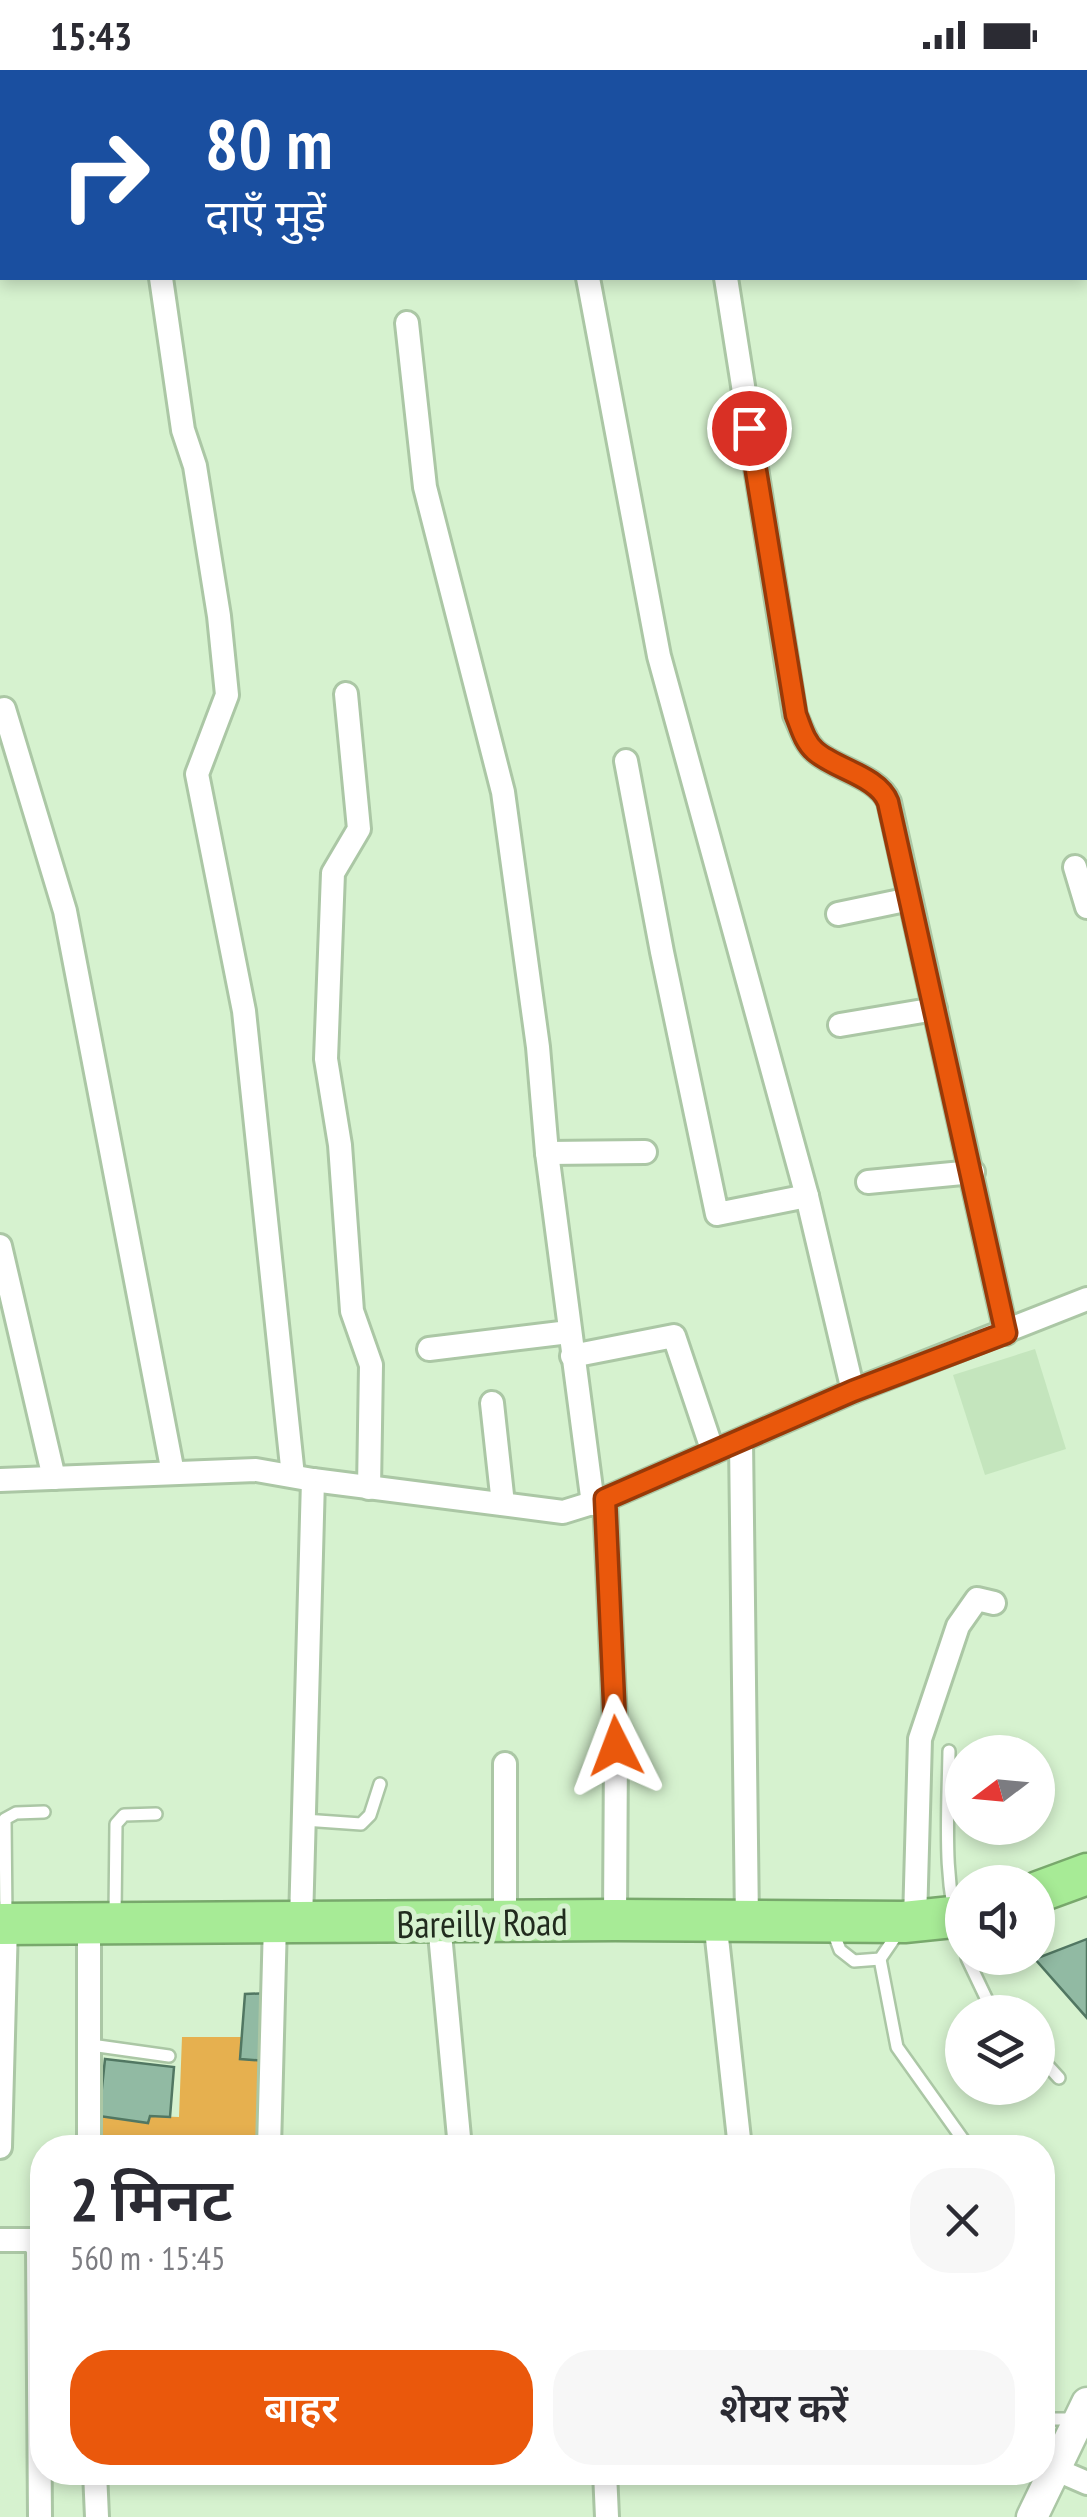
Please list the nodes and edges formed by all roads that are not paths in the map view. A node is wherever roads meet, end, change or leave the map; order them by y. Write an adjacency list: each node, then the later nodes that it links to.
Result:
1 (161, 280): 31 (street)
2 (588, 280): 18 (street)
3 (726, 280): 9 (street)
4 (408, 323): 15 (street)
5 (346, 694): 33 (street)
6 (4, 709): 29 (street)
7 (626, 761): 18 (street)
8 (1075, 866): 10 (street)
9 (910, 899): 11 (street); 12 (street)
10 (1087, 907)
11 (838, 914)
12 (936, 1010): 13 (street); 16 (street)
13 (840, 1025)
14 (645, 1152): 15 (street)
15 (548, 1153): 21 (street)
16 (972, 1172): 17 (street); 22 (street)
17 (868, 1182)
18 (807, 1196): 25 (street)
19 (0, 1246): 30 (street)
20 (1087, 1298): 22 (street)
21 (569, 1332): 23 (street); 24 (street)
22 (1006, 1333): 25 (street)
23 (428, 1349)
24 (572, 1356): 28 (street); 34 (street)
25 (853, 1391): 27 (street)
26 (492, 1403): 35 (street)
27 (741, 1440): 28 (street); 46 (street)
28 (713, 1452): 34 (street)
29 (173, 1473): 30 (street); 31 (street)
30 (54, 1478): 32 (street)
31 (303, 1478): 33 (street); 41 (street)
32 (0, 1480)
33 (369, 1488): 35 (street)
34 (599, 1501): 35 (street); 45 (street)
35 (503, 1504)
36 (994, 1604): 53 (street)
37 (505, 1764): 47 (street)
38 (380, 1784): 41 (lane)
39 (44, 1812): 51 (lane)
40 (156, 1814): 52 (lane)
41 (304, 1820): 49 (street)
42 (947, 1845): 53 (lane)
43 (1087, 1874): 44 (highway)
44 (1055, 1886)
45 (614, 1920): 46 (highway, Bareilly Road); 47 (highway, Bareilly Road)
46 (731, 1921): 48 (highway, Bareilly Road); 62 (street)
47 (505, 1922): 50 (highway, Bareilly Road)
48 (830, 1922): 53 (highway, Bareilly Road); 54 (lane)
49 (288, 1923): 50 (highway, Bareilly Road); 52 (highway, Bareilly Road); 60 (street)
50 (439, 1923): 61 (street)
51 (3, 1924): 52 (highway, Bareilly Road); 64 (street)
52 (102, 1924): 55 (street)
53 (940, 1924): 54 (lane)
54 (880, 1959): 63 (lane)
55 (92, 2044): 56 (lane); 59 (street)
56 (169, 2056)
57 (1055, 2073): 58 (lane)
58 (1060, 2078)
59 (89, 2135)
60 (270, 2135)
61 (459, 2135)
62 (739, 2135)
63 (961, 2135)
64 (0, 2146)
65 (0, 2240): 66 (street)
66 (30, 2240)
67 (1083, 2411): 68 (lane); 69 (main road)
68 (1055, 2416)
69 (1073, 2477): 76 (main road)
70 (40, 2485): 73 (street)
71 (96, 2485): 74 (street)
72 (606, 2485): 75 (street)
73 (40, 2517)
74 (97, 2517)
75 (607, 2517)
76 (1032, 2517)

